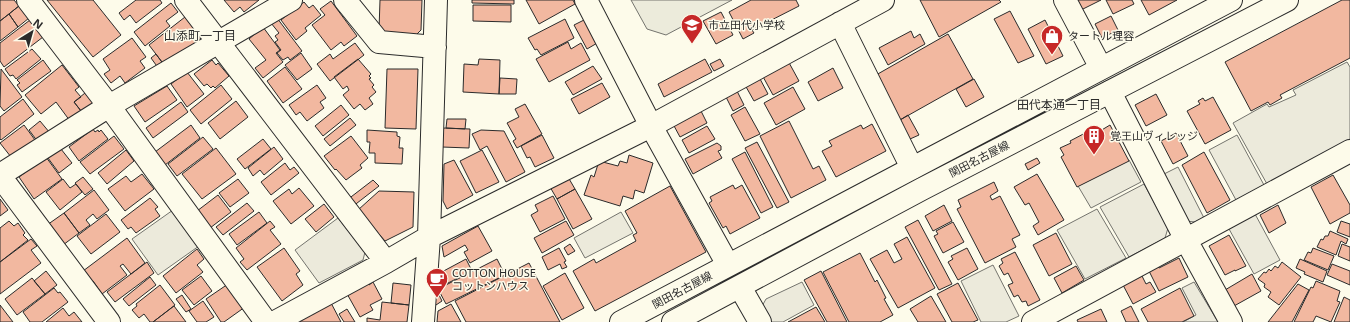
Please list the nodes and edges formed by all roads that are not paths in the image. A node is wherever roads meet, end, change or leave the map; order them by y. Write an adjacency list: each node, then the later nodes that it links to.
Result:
1 (28, 0): 16 (street)
2 (186, 0): 12 (street)
3 (291, 0): 12 (street)
4 (345, 0): 13 (street)
5 (436, 0): 13 (street)
6 (586, 0): 17 (street)
7 (883, 0): 11 (street)
8 (1065, 0): 14 (street)
9 (1231, 0): 14 (street, 関田名古屋線)
10 (1287, 0): 15 (street, 関田名古屋線)
11 (840, 23): 17 (street); 19 (street)
12 (218, 43): 16 (street); 23 (street)
13 (435, 47): 21 (street)
14 (1101, 68): 19 (street, 関田名古屋線)
15 (1110, 92): 22 (street); 25 (street, 関田名古屋線)
16 (109, 106): 20 (street); 28 (street)
17 (651, 126): 21 (street); 24 (street)
18 (1350, 151): 22 (street)
19 (912, 168): 24 (street, 関田名古屋線)
20 (0, 175): 27 (street)
21 (429, 237): 23 (street); 30 (street)
22 (1186, 240): 26 (street); 34 (street)
23 (386, 262): 29 (street)
24 (728, 265): 31 (street, 関田名古屋線)
25 (740, 287): 32 (street, 関田名古屋線); 33 (street)
26 (1041, 320)
27 (109, 322)
28 (266, 322)
29 (275, 322)
30 (423, 322)
31 (621, 322)
32 (673, 322)
33 (760, 322)
34 (1231, 322)

